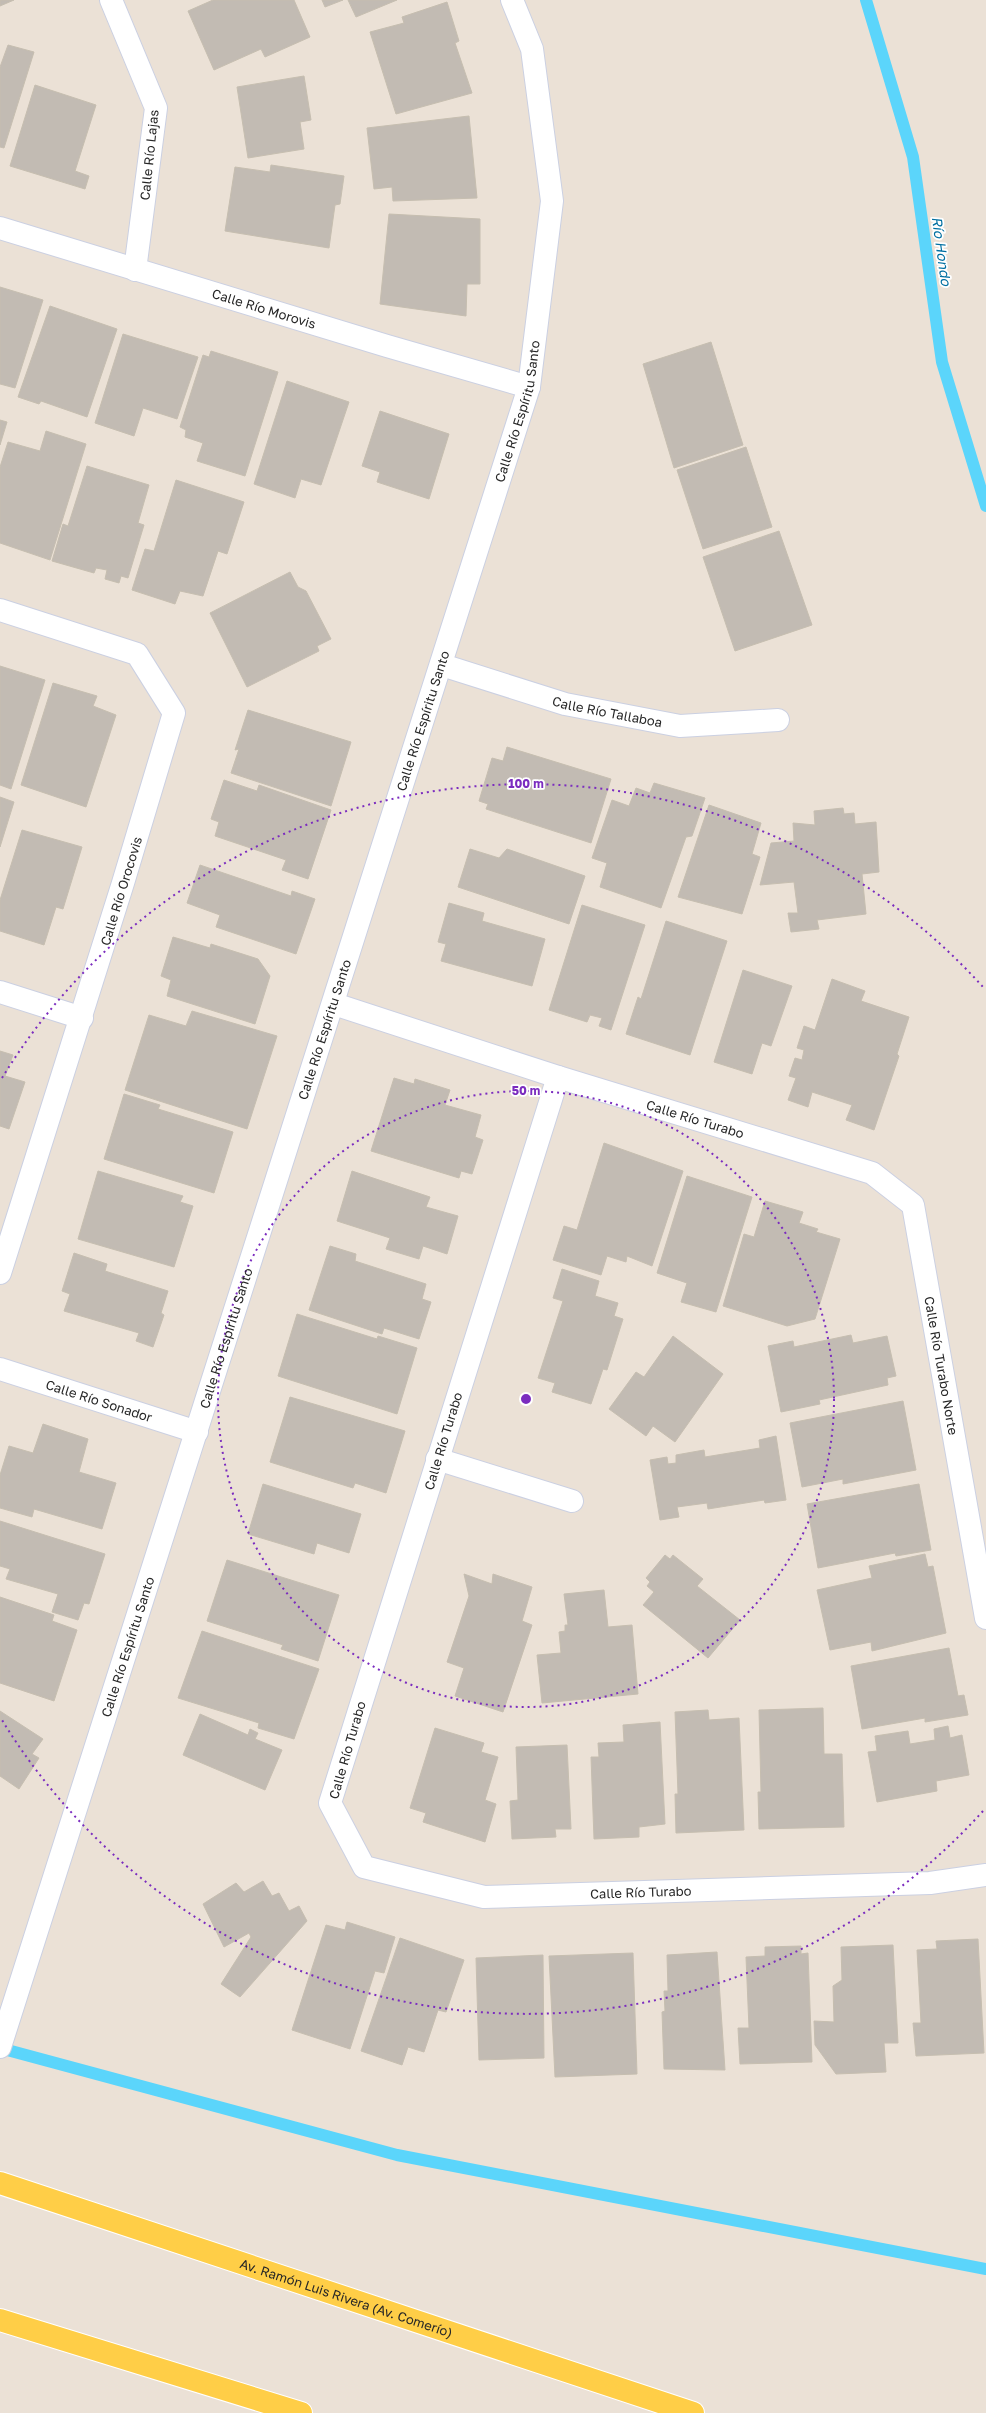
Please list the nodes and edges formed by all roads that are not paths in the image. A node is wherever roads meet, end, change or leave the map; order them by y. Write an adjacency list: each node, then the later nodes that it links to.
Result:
1 (111, 0): 4 (street, Calle Río Lajas)
2 (512, 0): 5 (street, Calle Río Espíritu Santo)
3 (0, 228): 4 (street, Calle Río Morovis)
4 (135, 270): 5 (street, Calle Río Morovis)
5 (529, 387): 7 (street, Calle Río Espíritu Santo)
6 (0, 610): 11 (street, Calle Río Orocovis)
7 (442, 665): 8 (street, Calle Río Tallaboa); 10 (street, Calle Río Espíritu Santo)
8 (778, 720)
9 (0, 992): 11 (street)
10 (334, 1004): 12 (street, Calle Río Turabo); 16 (street, Calle Río Espíritu Santo)
11 (82, 1018): 14 (street, Calle Río Orocovis)
12 (558, 1076): 13 (street, Calle Río Turabo); 17 (street, Calle Río Turabo)
13 (833, 1162): 19 (street, Calle Río Turabo Norte)
14 (0, 1273)
15 (0, 1369): 16 (street, Calle Río Sonador)
16 (198, 1432): 21 (street, Calle Río Espíritu Santo)
17 (437, 1459): 18 (street); 20 (street, Calle Río Turabo)
18 (572, 1501)
19 (986, 1618)
20 (986, 1875)
21 (0, 2047)
22 (0, 2183): 25 (main road, Av. Ramón Luis Rivera (Av. Comerío))
23 (0, 2320): 24 (main road)
24 (301, 2413)
25 (693, 2413)

